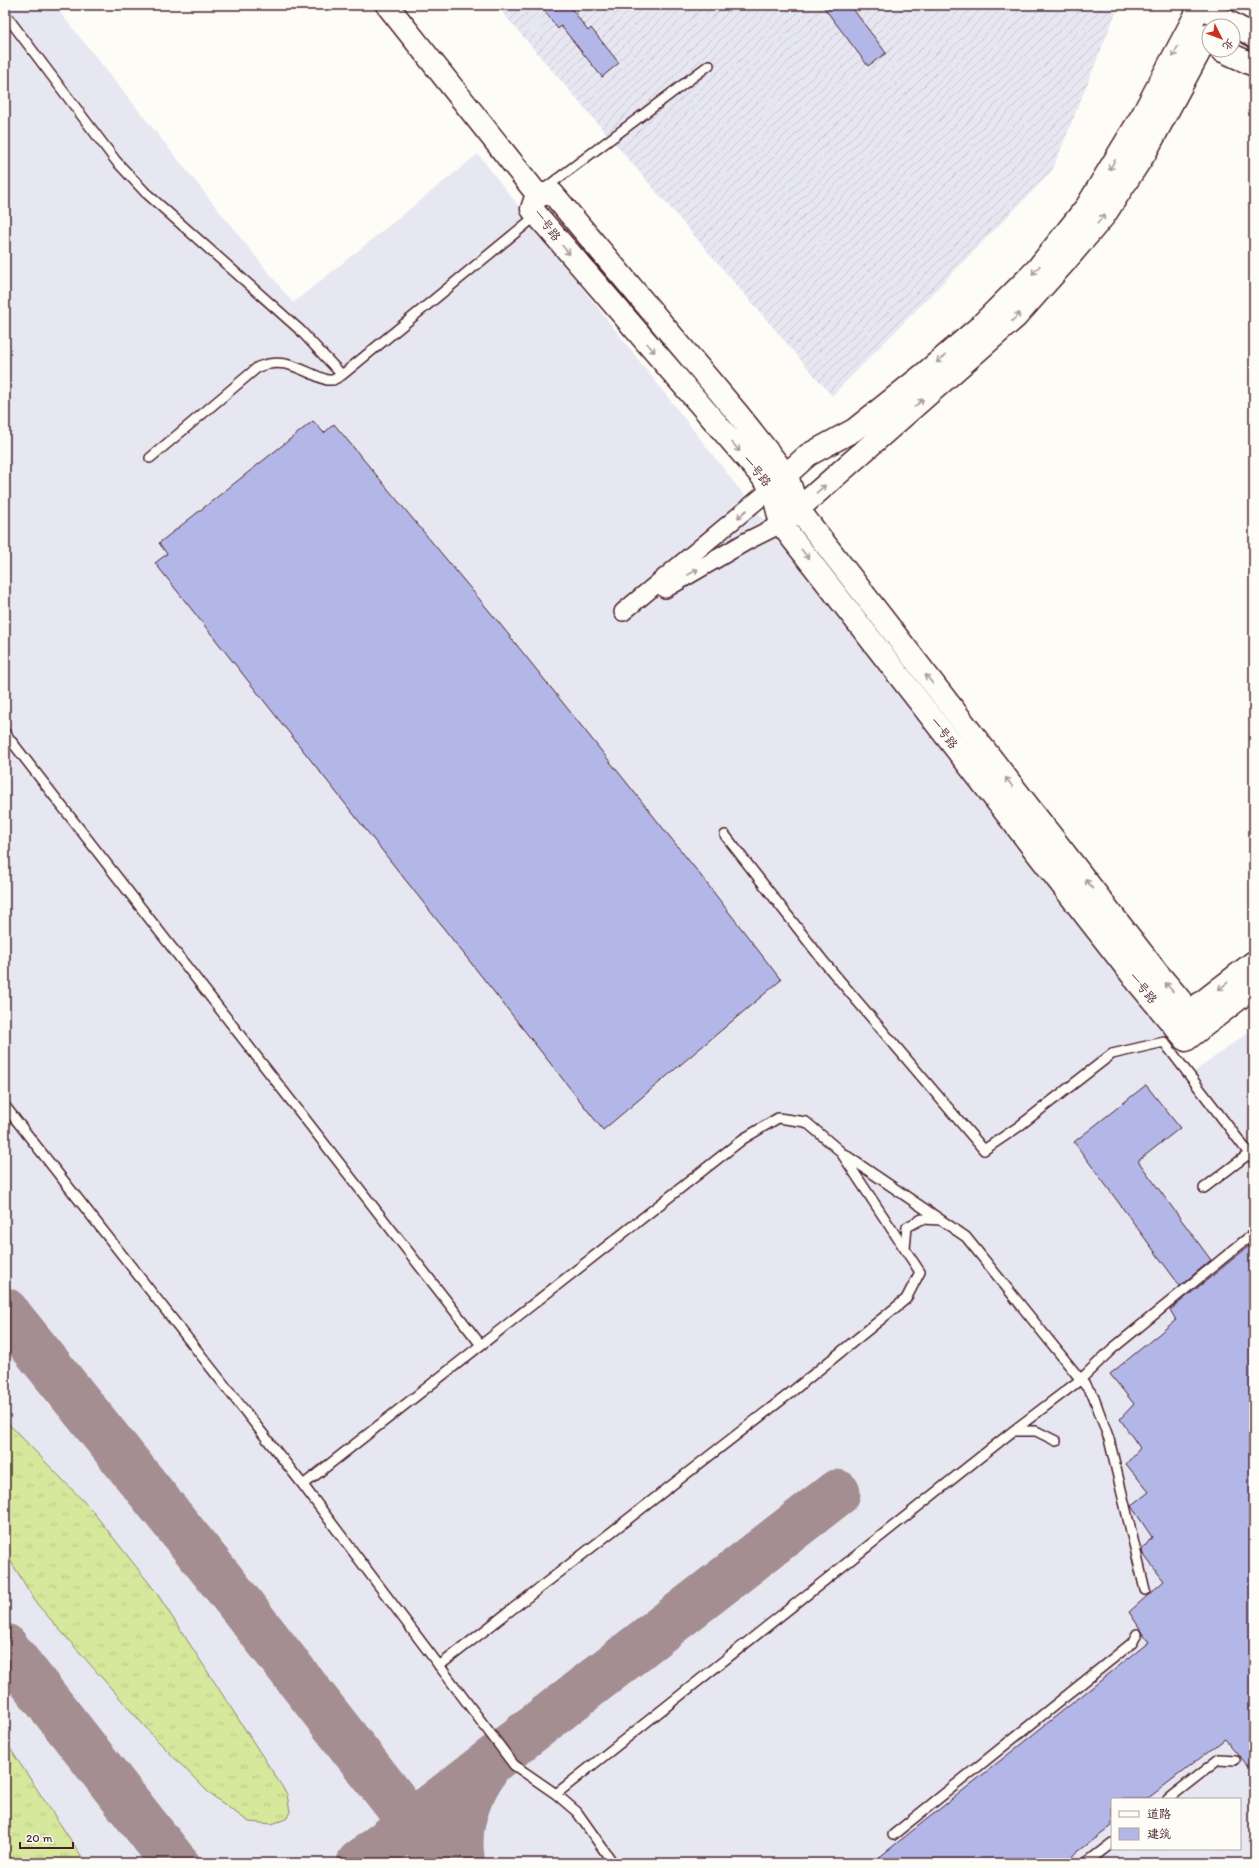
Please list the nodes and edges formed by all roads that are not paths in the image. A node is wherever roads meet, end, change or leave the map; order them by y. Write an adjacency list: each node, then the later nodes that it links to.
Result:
1 (387, 5): 13 (main road, 一号路)
2 (1200, 6): 4 (main road); 5 (main road)
3 (5, 14): 14 (lane)
4 (1205, 18)
5 (1205, 18)
6 (1241, 35): 7 (main road)
7 (1254, 36)
8 (1201, 44): 16 (main road, one-way to 16)
9 (1201, 50): 17 (main road, one-way to 9)
10 (1241, 55): 12 (main road)
11 (709, 65): 13 (lane)
12 (1254, 65)
13 (537, 205): 14 (lane); 16 (main road, 一号路)
14 (342, 375): 15 (lane)
15 (150, 458)
16 (779, 482): 17 (main road, 一号路); 18 (main road, 一号路); 18 (street, one-way to 18)
17 (798, 509): 18 (main road); 23 (main road, 一号路, one-way to 17)
18 (781, 524): 23 (main road, 一号路, one-way to 23)
19 (5, 733): 31 (lane)
20 (725, 835): 26 (lane)
21 (1254, 962): 23 (main road, one-way to 23)
22 (1254, 987): 23 (main road)
23 (1188, 1026)
24 (5, 1106): 35 (lane)
25 (840, 1151): 28 (lane); 30 (lane); 31 (lane)
26 (1252, 1154): 27 (lane)
27 (1204, 1188)
28 (942, 1220): 30 (lane); 32 (lane)
29 (1254, 1233): 32 (lane)
30 (905, 1249): 38 (lane)
31 (481, 1345): 35 (lane)
32 (1080, 1380): 33 (lane); 36 (lane)
33 (1013, 1431): 34 (lane); 40 (lane)
34 (1056, 1441)
35 (303, 1485): 38 (lane)
36 (1145, 1590)
37 (1137, 1634): 42 (lane)
38 (439, 1666): 40 (lane)
39 (1235, 1760): 41 (lane)
40 (556, 1794): 44 (lane)
41 (1169, 1798)
42 (893, 1835)
43 (1111, 1843): 45 (lane)
44 (614, 1863)
45 (1086, 1863)

